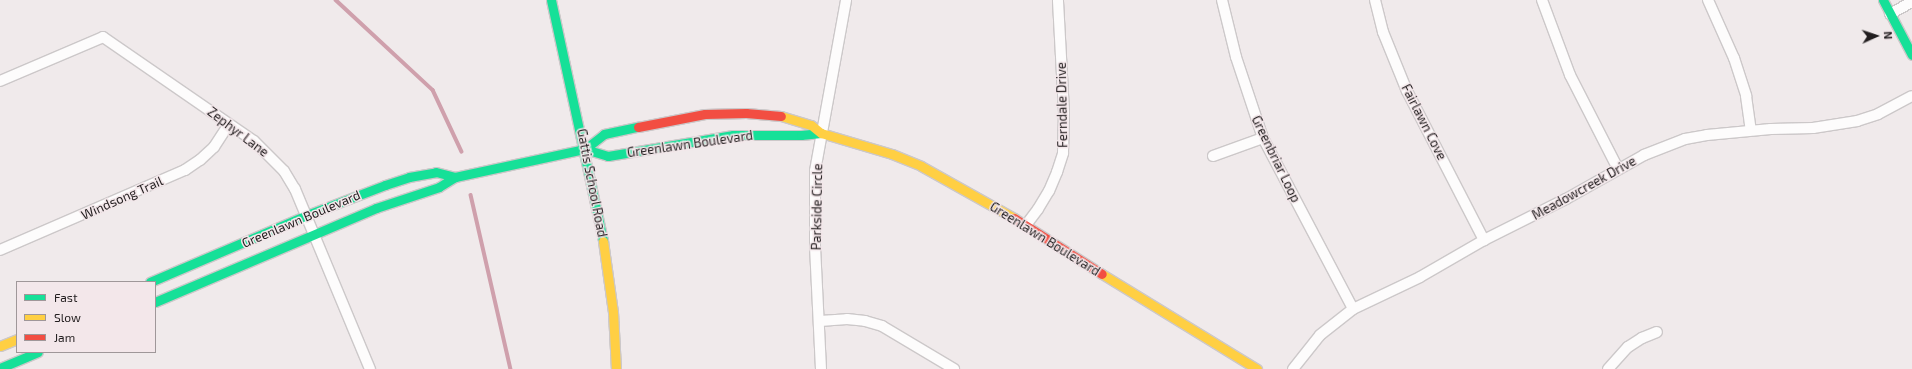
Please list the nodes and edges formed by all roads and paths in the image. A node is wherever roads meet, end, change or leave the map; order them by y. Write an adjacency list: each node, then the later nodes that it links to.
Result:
1 (551, 0): 18 (main road, Gattis School Road)
2 (846, 0): 16 (street, Parkside Circle)
3 (1058, 0): 23 (street, Ferndale Drive)
4 (1222, 0): 17 (street, Greenbriar Loop)
5 (1376, 0): 25 (street, Fairlawn Cove)
6 (1542, 0): 20 (street)
7 (1708, 0): 15 (street)
8 (1883, 0): 10 (main road)
9 (1912, 2): 10 (street)
10 (1890, 14): 11 (main road)
11 (1912, 54)
12 (0, 81): 14 (street, Zephyr Lane)
13 (1912, 96): 15 (street, Meadowcreek Drive)
14 (230, 124): 22 (street, Zephyr Lane); 26 (street, Windsong Trail)
15 (1751, 130): 20 (street, Meadowcreek Drive)
16 (821, 133): 18 (main road, Greenlawn Boulevard); 18 (main road, Greenlawn Boulevard); 23 (main road, Greenlawn Boulevard); 30 (street, Parkside Circle)
17 (1263, 138): 19 (street); 29 (street, Greenbriar Loop)
18 (585, 149): 21 (main road, Greenlawn Boulevard); 37 (main road, Gattis School Road)
19 (1213, 156)
20 (1618, 169): 25 (street, Meadowcreek Drive)
21 (455, 177): 22 (main road, Greenlawn Boulevard); 24 (main road, Greenlawn Boulevard)
22 (307, 215): 24 (street, Zephyr Lane); 27 (main road, Greenlawn Boulevard)
23 (1026, 225): 40 (main road, Greenlawn Boulevard)
24 (315, 235): 28 (main road, Greenlawn Boulevard); 36 (street, Zephyr Lane)
25 (1484, 240): 29 (street, Meadowcreek Drive)
26 (0, 250)
27 (152, 281)
28 (156, 302)
29 (1353, 309): 41 (street, Meadowcreek Drive)
30 (820, 321): 38 (street, Parkside Circle); 39 (street)
31 (1657, 332): 42 (street)
32 (16, 339): 33 (main road)
33 (0, 346)
34 (36, 353): 35 (main road)
35 (0, 368)
36 (370, 369)
37 (616, 369)
38 (821, 369)
39 (954, 369)
40 (1257, 369)
41 (1293, 369)
42 (1608, 369)

